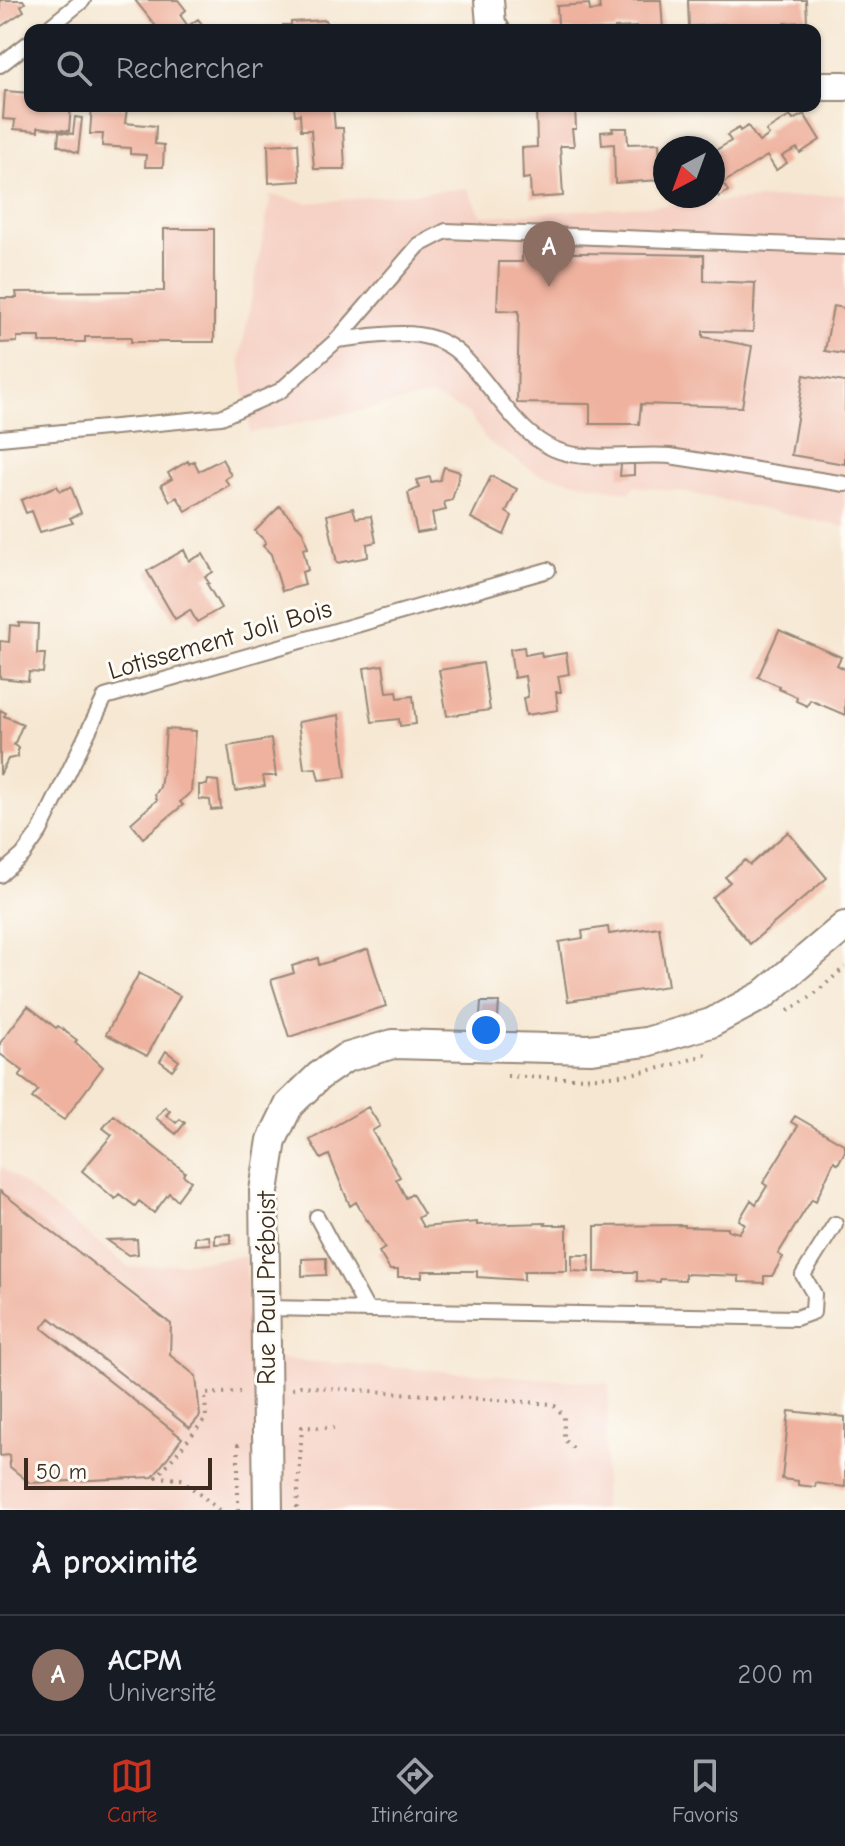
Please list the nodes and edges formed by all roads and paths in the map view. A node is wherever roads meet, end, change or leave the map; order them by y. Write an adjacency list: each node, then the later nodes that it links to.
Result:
1 (83, 0): 3 (lane)
2 (489, 0): 4 (street)
3 (53, 24)
4 (491, 24)
5 (24, 47): 6 (lane)
6 (0, 65)
7 (821, 86): 8 (street)
8 (845, 86)
9 (845, 247): 10 (lane)
10 (337, 340): 11 (lane); 12 (lane)
11 (0, 438)
12 (845, 484)
13 (548, 570): 14 (lane, Lotissement Joli Bois)
14 (0, 875)
15 (845, 926): 18 (street, Rue Paul Préboist)
16 (317, 1217): 19 (lane)
17 (835, 1224): 19 (lane)
18 (265, 1308): 19 (lane); 20 (street, Rue Paul Préboist)
19 (366, 1308)
20 (268, 1391): 22 (path); 23 (path); 24 (street, Rue Paul Préboist)
21 (334, 1428): 25 (path)
22 (575, 1450)
23 (219, 1510)
24 (268, 1510)
25 (297, 1510)

